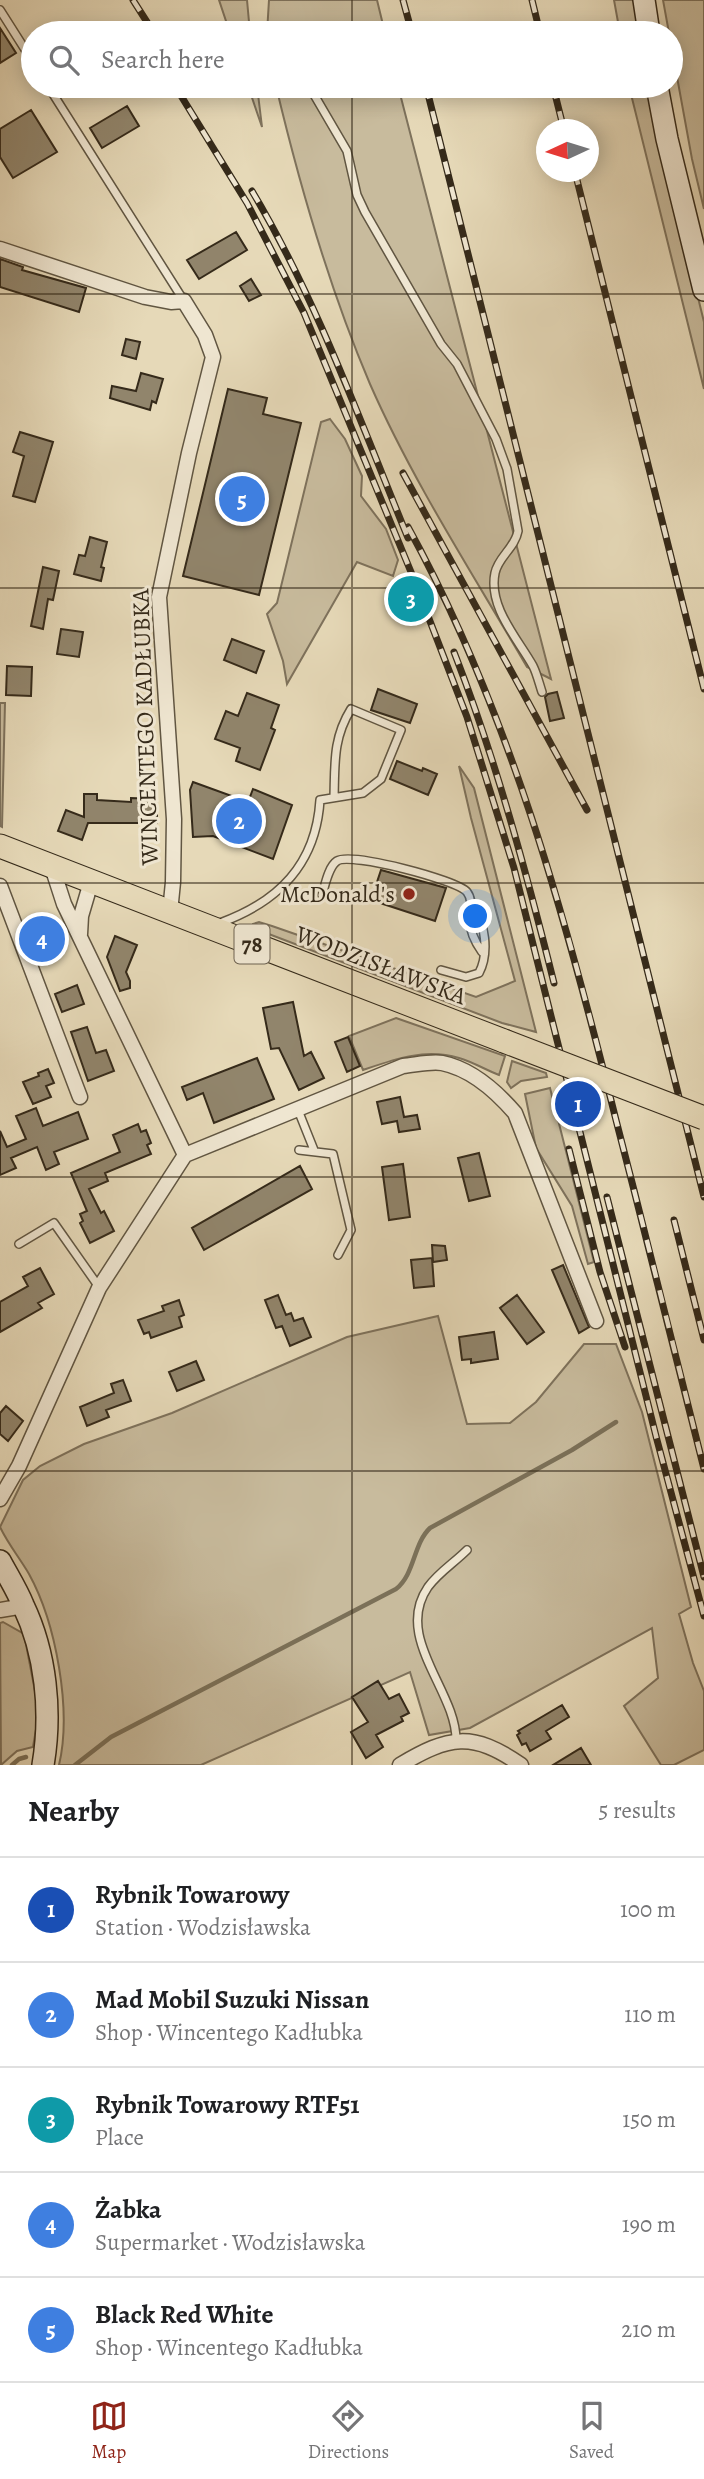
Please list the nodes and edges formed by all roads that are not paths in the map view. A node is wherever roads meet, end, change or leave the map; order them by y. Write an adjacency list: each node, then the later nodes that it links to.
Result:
1 (644, 0): 3 (street)
2 (0, 10): 4 (lane)
3 (647, 21)
4 (21, 43)
5 (56, 98): 10 (lane, WINCENTEGO KADŁUBKA)
6 (316, 98): 11 (lane)
7 (659, 98): 9 (street)
8 (0, 249): 10 (street)
9 (704, 290)
10 (184, 301): 18 (street, WINCENTEGO KADŁUBKA)
11 (542, 692)
12 (334, 797): 12 (lane); 19 (lane)
13 (0, 848): 14 (main road, WODZISŁAWSKA / 78)
14 (52, 867): 15 (main road, WODZISŁAWSKA / 78); 20 (street)
15 (91, 883): 18 (main road, WODZISŁAWSKA / 78); 20 (street)
16 (0, 886): 22 (street)
17 (322, 895): 21 (lane)
18 (170, 912): 19 (main road, WODZISŁAWSKA / 78)
19 (209, 927): 24 (main road, WODZISŁAWSKA / 78, bridge)
20 (79, 935): 27 (street)
21 (441, 970)
22 (80, 1097)
23 (298, 1110): 26 (lane); 27 (street); 31 (street)
24 (704, 1118)
25 (299, 1150): 26 (lane)
26 (314, 1150): 29 (lane)
27 (185, 1156): 30 (street)
28 (19, 1244): 30 (lane)
29 (338, 1255)
30 (99, 1288): 32 (street)
31 (596, 1321)
32 (0, 1499)
33 (467, 1550): 37 (lane)
34 (0, 1561): 35 (street)
35 (24, 1606): 36 (street); 38 (street)
36 (0, 1610)
37 (456, 1741): 39 (street); 40 (street)
38 (43, 1765)
39 (400, 1765)
40 (521, 1765)

